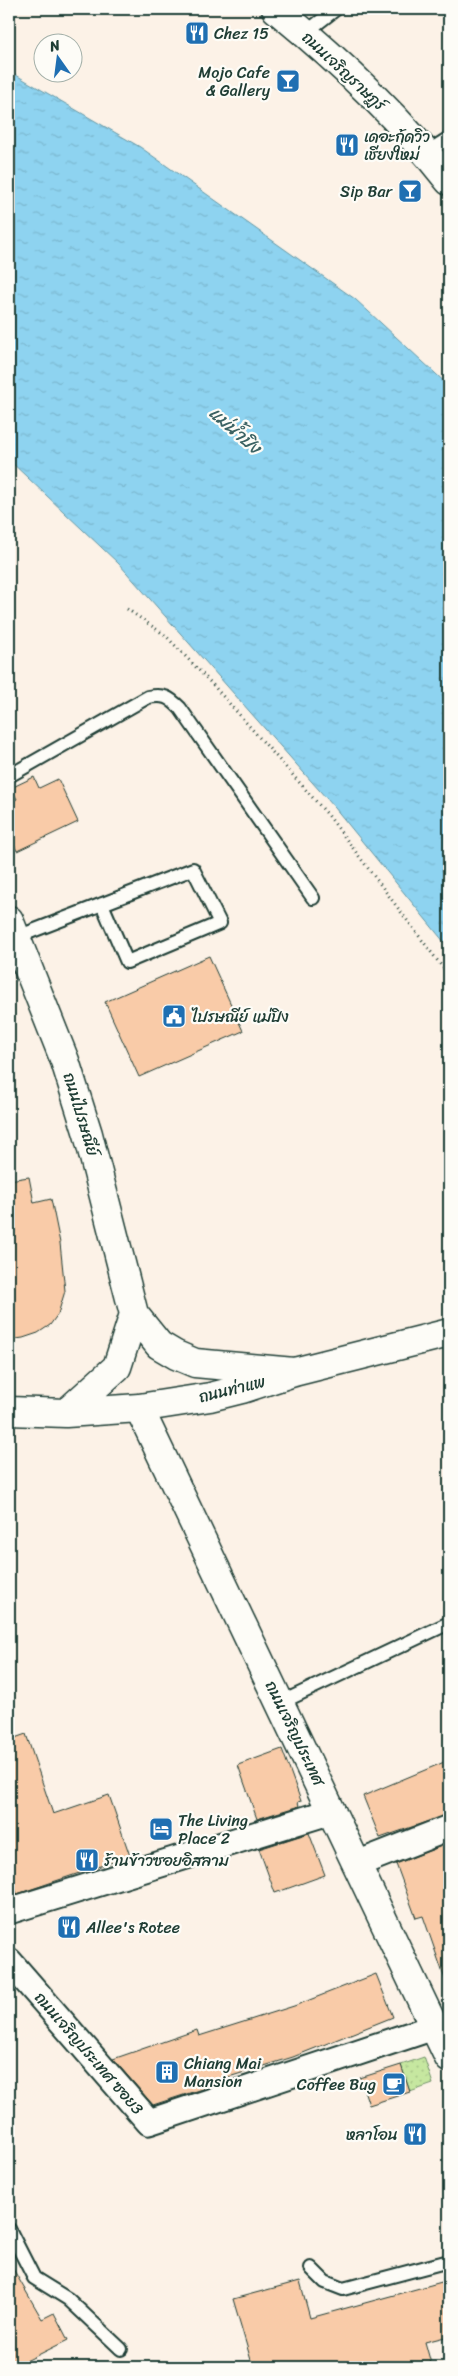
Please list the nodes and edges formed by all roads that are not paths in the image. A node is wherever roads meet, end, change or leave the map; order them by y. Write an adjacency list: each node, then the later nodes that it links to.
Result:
1 (276, 9): 3 (street, ถนนเจริญราษฎร์)
2 (336, 9): 3 (lane)
3 (305, 33): 5 (street, ถนนเจริญราษฎร์)
4 (449, 138): 5 (lane)
5 (427, 152): 6 (street, ถนนเจริญราษฎร์)
6 (449, 181)
7 (9, 776): 8 (lane)
8 (313, 898)
9 (102, 904): 9 (lane); 10 (lane)
10 (13, 928): 11 (street, ถนนไปรษณีย์)
11 (134, 1314): 13 (street, ถนนไปรษณีย์); 16 (street)
12 (449, 1332): 13 (street, ถนนท่าแพ)
13 (294, 1372): 14 (street, ถนนท่าแพ)
14 (139, 1408): 16 (street, ถนนท่าแพ); 18 (street, ถนนเจริญประเทศ)
15 (9, 1411): 16 (street, ถนนท่าแพ)
16 (66, 1412)
17 (449, 1623): 18 (lane)
18 (280, 1703): 19 (street, ถนนเจริญประเทศ)
19 (332, 1811): 21 (street, ถนนเจริญประเทศ); 22 (street)
20 (449, 1828): 21 (street)
21 (357, 1864): 24 (street, ถนนเจริญประเทศ)
22 (9, 1911)
23 (9, 1961): 24 (street, ถนนเจริญประเทศ ซอย3)
24 (444, 2044)
25 (9, 2230): 28 (lane)
26 (449, 2261): 27 (lane)
27 (310, 2268)
28 (121, 2349)

